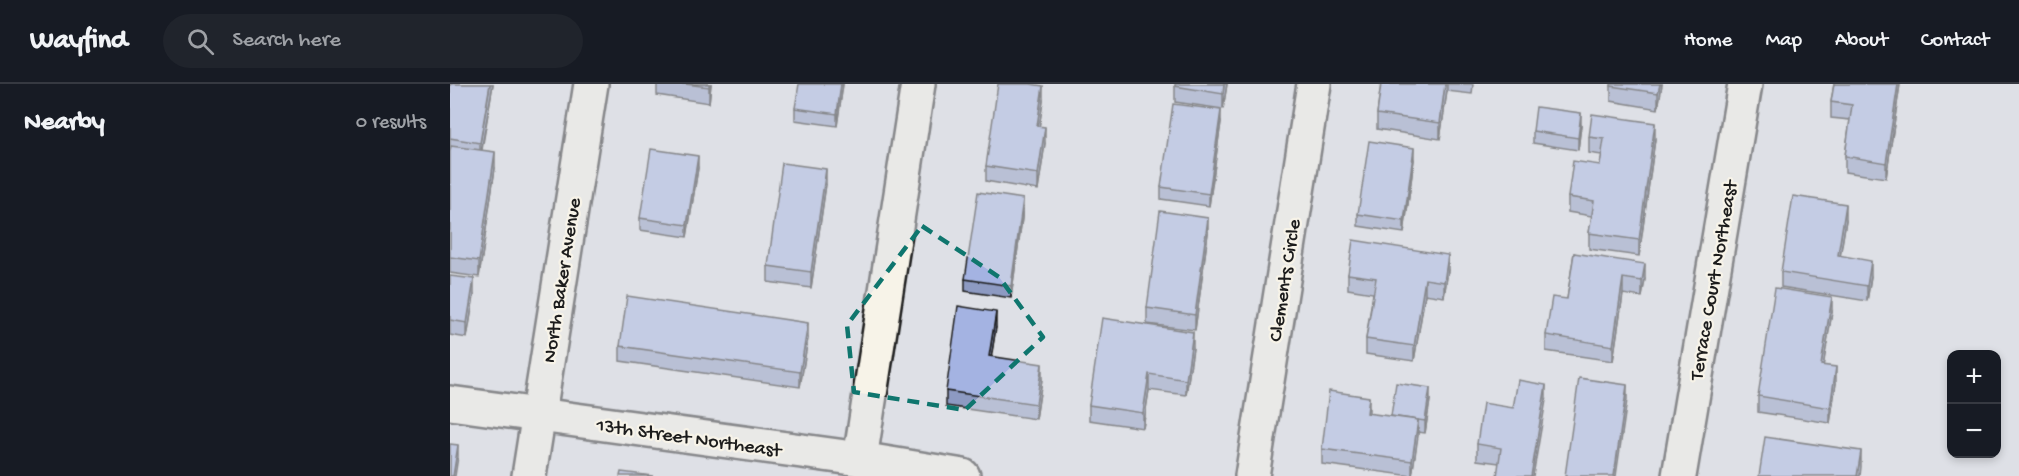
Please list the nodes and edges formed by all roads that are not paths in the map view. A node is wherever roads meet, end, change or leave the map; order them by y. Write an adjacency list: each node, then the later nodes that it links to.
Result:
1 (591, 84): 6 (street, North Baker Avenue)
2 (918, 84): 7 (street)
3 (1314, 84): 10 (street, Clements Circle)
4 (1745, 84): 11 (street, Terrace Court Northeast)
5 (450, 403): 6 (street, 13th Street Northeast)
6 (539, 415): 7 (street, 13th Street Northeast); 8 (street, North Baker Avenue)
7 (860, 459): 9 (street, 13th Street Northeast)
8 (529, 476)
9 (963, 476)
10 (1252, 476)
11 (1679, 476)

